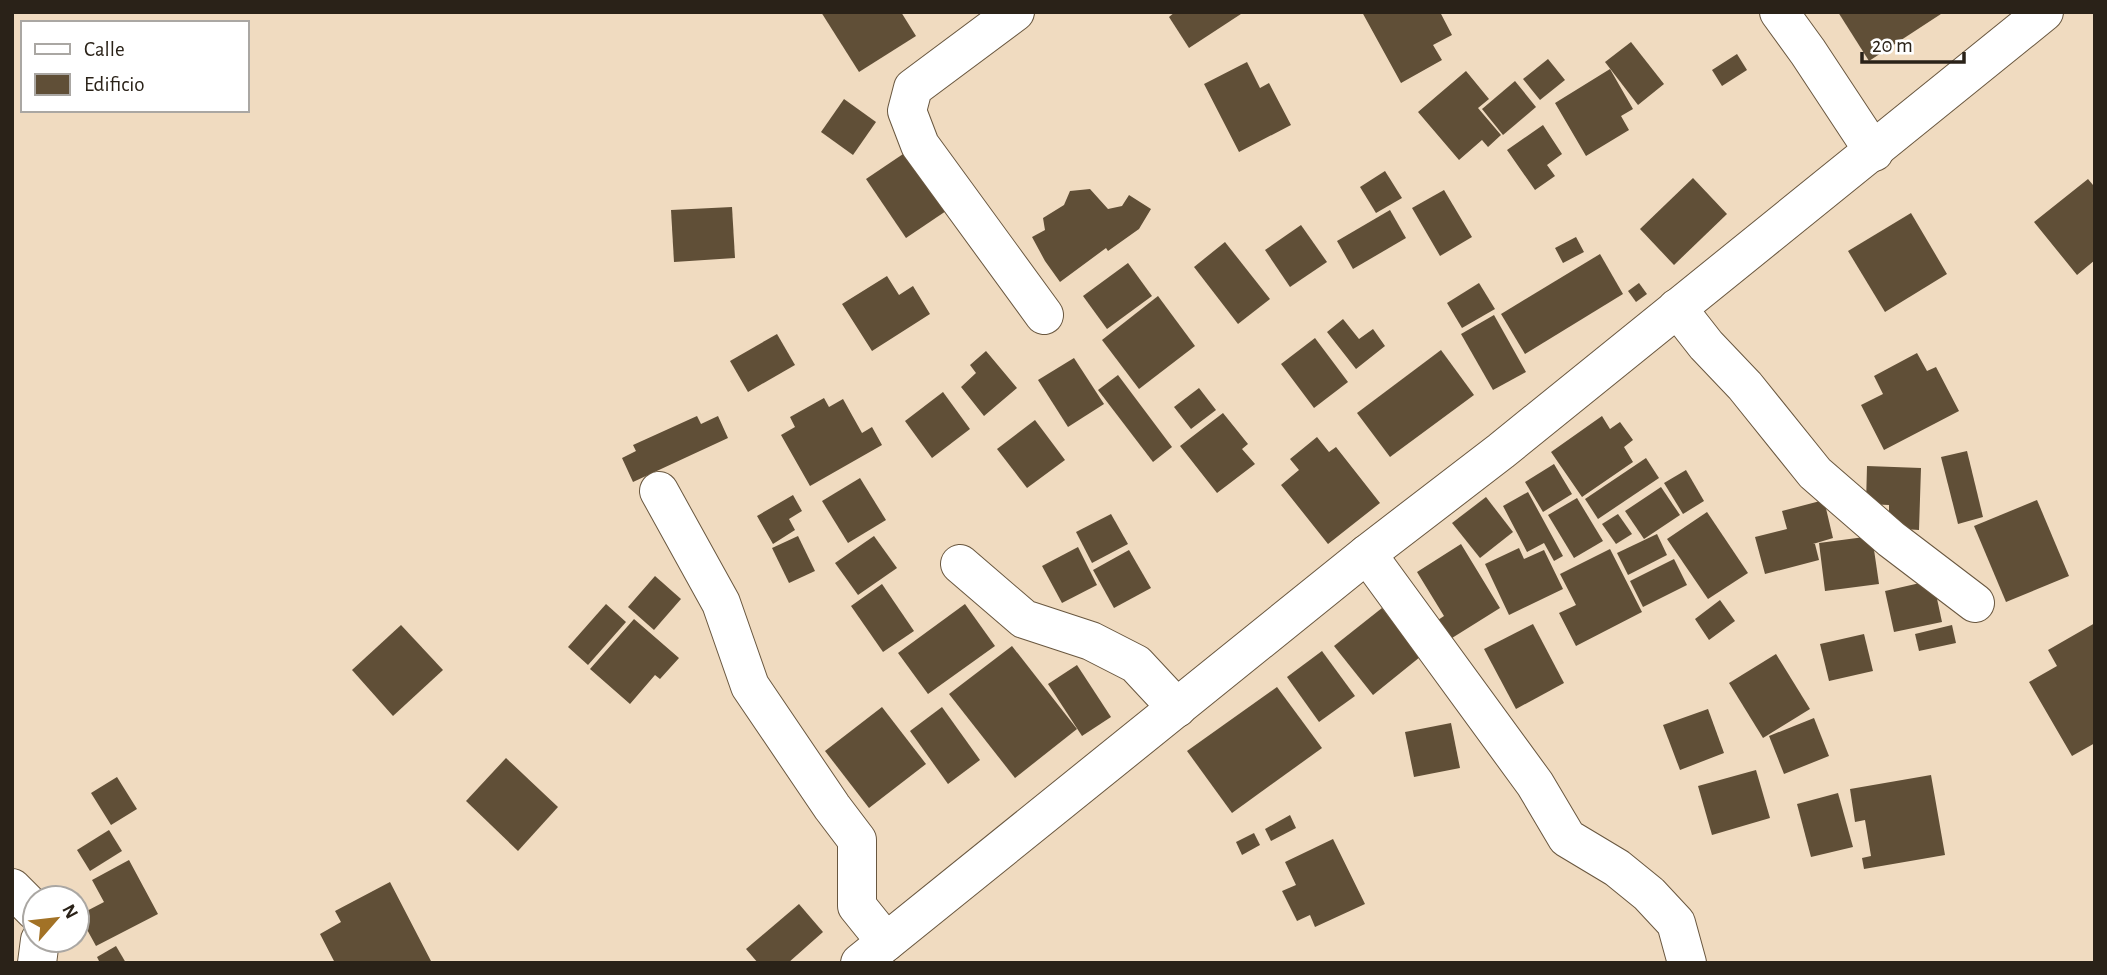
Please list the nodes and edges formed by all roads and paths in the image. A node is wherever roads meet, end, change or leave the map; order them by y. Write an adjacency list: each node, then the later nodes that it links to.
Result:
1 (1014, 12): 6 (street)
2 (1779, 12): 4 (street)
3 (2044, 12): 4 (street)
4 (1874, 152): 5 (street)
5 (1678, 308): 8 (street); 10 (street)
6 (1044, 315)
7 (659, 491): 12 (street)
8 (1367, 554): 11 (street); 13 (street)
9 (960, 564): 11 (street)
10 (1975, 603)
11 (1177, 708): 12 (street)
12 (873, 952)
13 (1687, 963)

